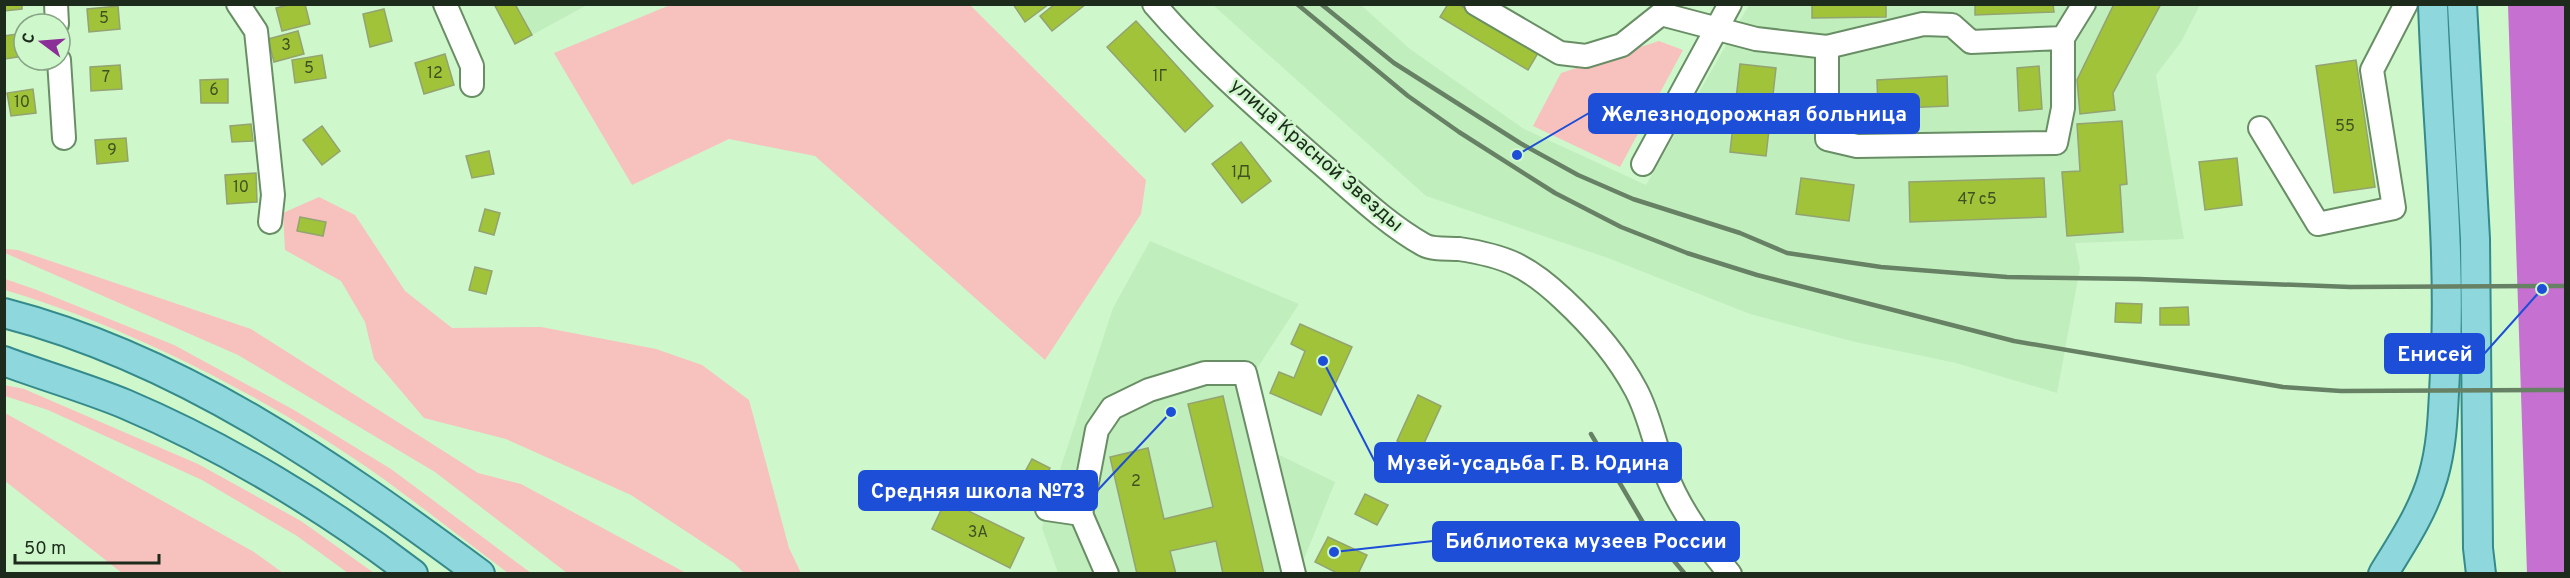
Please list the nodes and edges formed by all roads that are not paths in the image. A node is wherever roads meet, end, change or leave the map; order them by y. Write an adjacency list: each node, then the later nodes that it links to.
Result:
1 (238, 4): 20 (street)
2 (445, 4): 16 (street)
3 (1154, 4): 32 (street, улица Красной Звезды)
4 (1476, 4): 10 (street)
5 (1730, 4): 12 (street)
6 (2084, 4): 13 (street)
7 (2406, 4): 17 (street)
8 (2433, 4): 33 (main road)
9 (2462, 4): 27 (main road)
10 (1656, 9): 12 (street)
11 (1922, 14): 13 (street); 14 (street)
12 (1716, 30): 14 (street); 19 (street)
13 (2063, 38): 14 (street)
14 (1827, 46)
15 (60, 72): 18 (street)
16 (472, 85)
17 (2260, 128)
18 (64, 138)
19 (1643, 164)
20 (270, 222)
21 (4, 313): 29 (main road)
22 (4, 361): 24 (main road)
23 (4, 370): 24 (main road)
24 (46, 377): 28 (main road)
25 (1047, 509): 26 (street)
26 (1081, 514): 30 (street); 31 (street)
27 (2478, 565)
28 (412, 573)
29 (480, 573)
30 (1107, 573)
31 (1294, 573)
32 (1730, 573)
33 (2383, 573)

